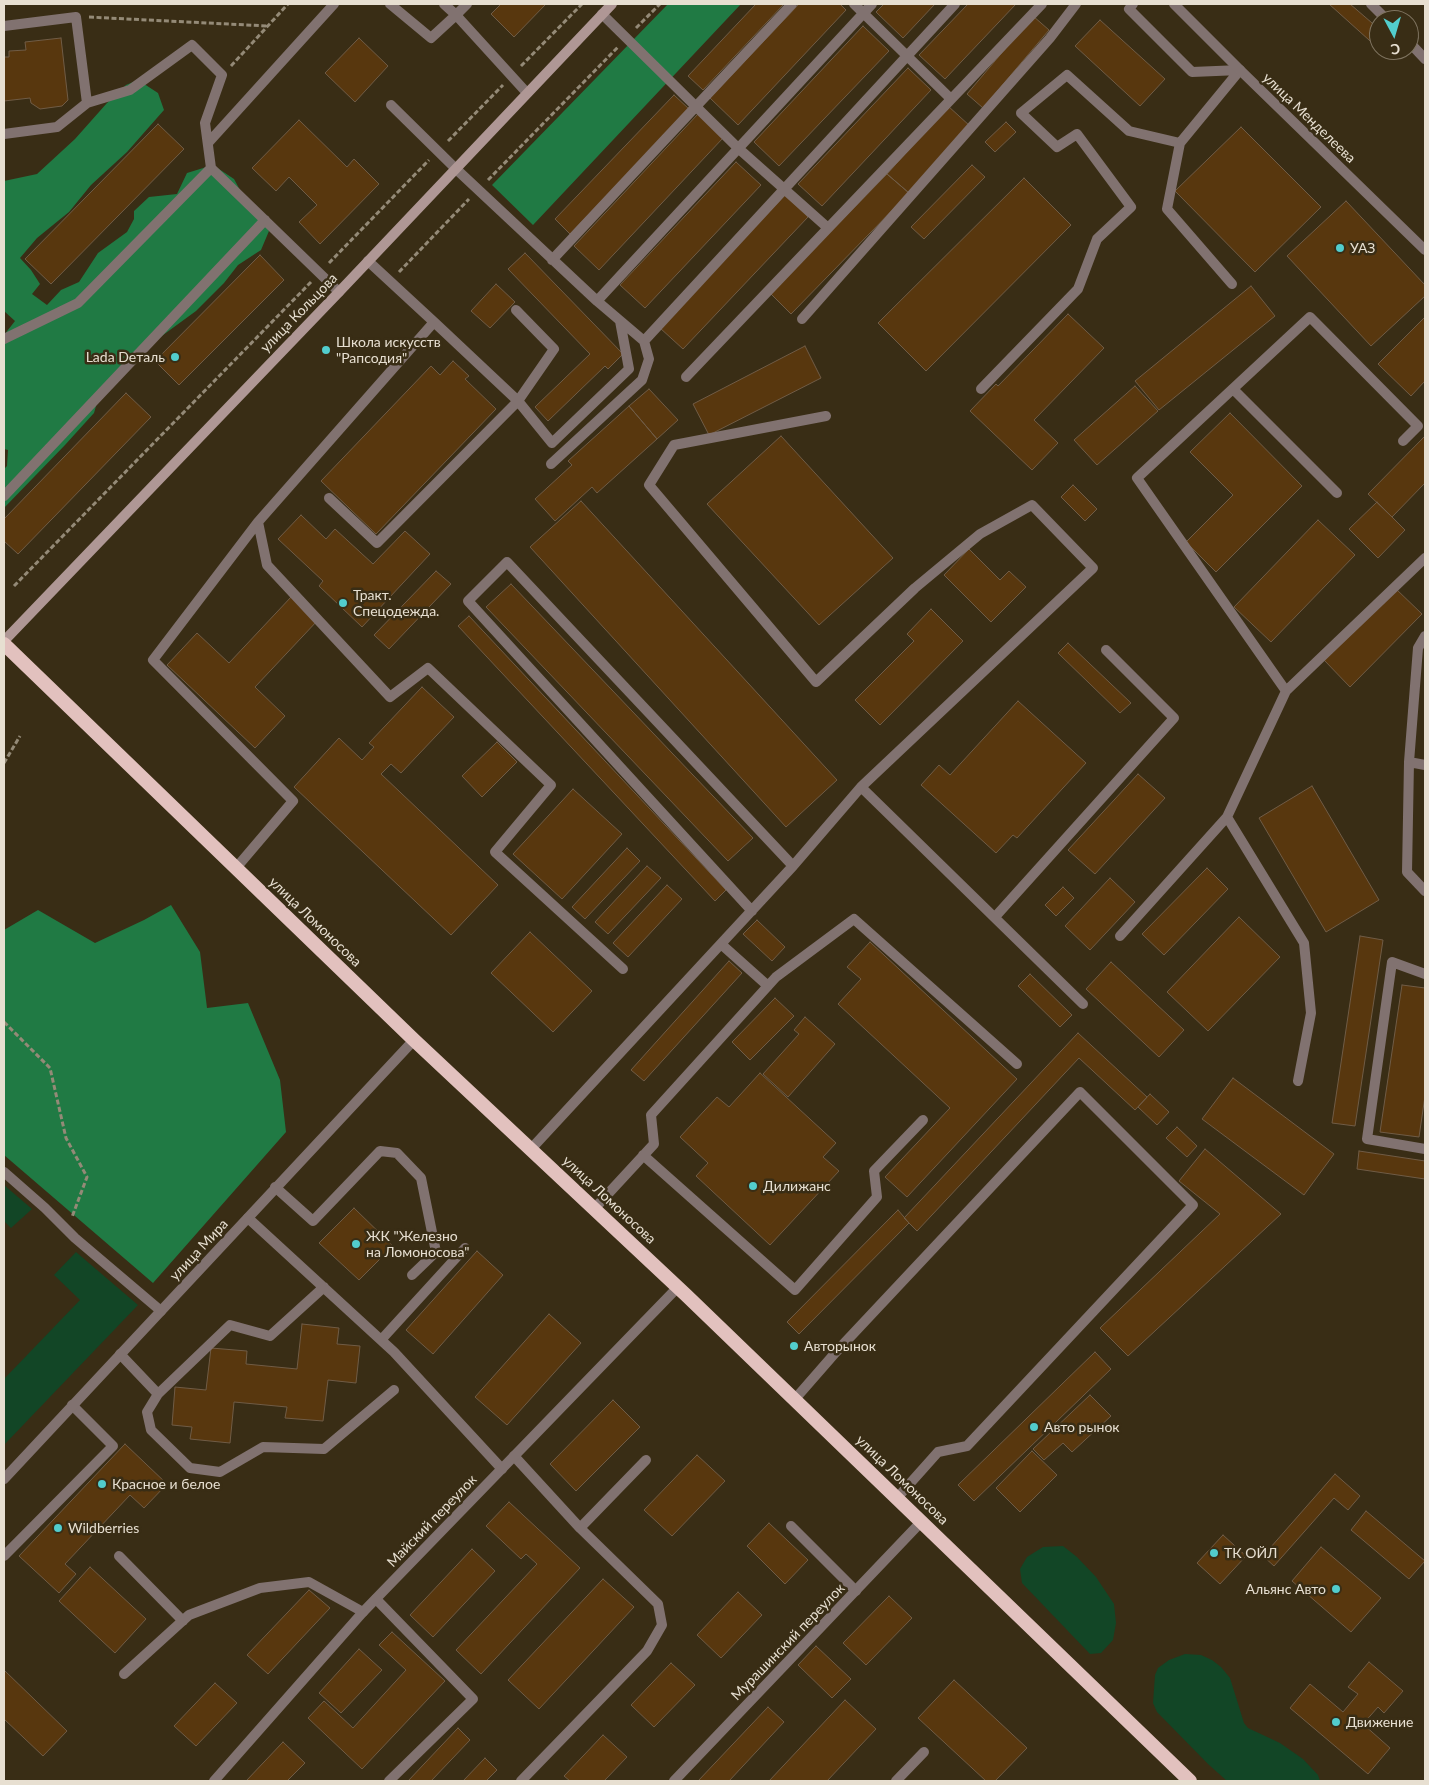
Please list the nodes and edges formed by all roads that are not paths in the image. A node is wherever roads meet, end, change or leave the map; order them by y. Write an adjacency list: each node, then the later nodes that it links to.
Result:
1 (334, 4): 26 (street)
2 (390, 4): 16 (street)
3 (444, 4): 16 (street)
4 (467, 4): 16 (street)
5 (612, 4): 15 (main road, улица Кольцова)
6 (792, 4): 24 (street)
7 (854, 4): 14 (street)
8 (872, 4): 14 (street)
9 (955, 4): 18 (street)
10 (1042, 4): 21 (street)
11 (1076, 4): 41 (street)
12 (1133, 4): 19 (street)
13 (1174, 4): 19 (street, улица Менделеева)
14 (863, 13): 18 (street); 28 (street)
15 (602, 14): 20 (main road, улица Кольцова); 24 (street)
16 (456, 16): 20 (street)
17 (4, 26): 22 (street)
18 (907, 56): 21 (street); 31 (street)
19 (1240, 70): 27 (street); 34 (street, улица Менделеева)
20 (527, 93): 30 (main road, улица Кольцова)
21 (951, 99): 33 (street)
22 (87, 103): 25 (street); 26 (street)
23 (391, 105): 30 (street)
24 (695, 106): 28 (street); 35 (street)
25 (4, 134)
26 (208, 143): 29 (street)
27 (1180, 143): 37 (street); 47 (street)
28 (738, 148): 31 (street); 39 (street)
29 (211, 168): 32 (street); 44 (street)
30 (455, 168): 35 (street); 36 (main road, улица Кольцова)
31 (784, 189): 33 (street); 45 (street)
32 (265, 220): 38 (street); 54 (street)
33 (828, 228): 46 (street)
34 (1425, 250)
35 (552, 260): 39 (street)
36 (368, 261): 38 (main road, улица Кольцова); 43 (street)
37 (1232, 284)
38 (339, 292): 59 (main road, улица Кольцова)
39 (597, 301): 42 (street)
40 (516, 310): 49 (street)
41 (802, 319)
42 (620, 321): 45 (street); 49 (street)
43 (434, 322): 49 (street); 56 (street)
44 (4, 339)
45 (644, 341): 52 (street)
46 (686, 377)
47 (981, 389)
48 (1233, 389): 51 (street); 53 (street); 61 (street)
49 (518, 401): 55 (street)
50 (826, 416): 64 (street)
51 (1403, 441)
52 (551, 464)
53 (1337, 493)
54 (4, 496)
55 (329, 498)
56 (258, 522): 67 (street); 73 (street)
57 (1425, 558): 61 (street)
58 (1425, 636): 62 (street)
59 (4, 642): 67 (highway, улица Ломоносова)
60 (1106, 650): 70 (street)
61 (1286, 690): 65 (street)
62 (1409, 762): 63 (street); 68 (street)
63 (1425, 765)
64 (861, 786): 66 (street); 70 (street)
65 (1227, 817): 71 (street); 79 (street)
66 (793, 866): 69 (street); 69 (street)
67 (236, 868): 77 (highway, улица Ломоносова)
68 (1425, 891)
69 (752, 911): 72 (street)
70 (994, 917): 76 (street)
71 (1120, 936)
72 (721, 944): 75 (street); 81 (street)
73 (623, 969)
74 (1425, 974): 82 (street)
75 (768, 986): 78 (street); 83 (street)
76 (1083, 1004)
77 (414, 1040): 81 (highway, улица Ломоносова); 85 (street, улица Мира)
78 (1017, 1064)
79 (1298, 1082)
80 (923, 1120): 83 (street)
81 (531, 1149): 86 (highway, улица Ломоносова)
82 (1425, 1149)
83 (643, 1155): 86 (street)
84 (4, 1172): 92 (street)
85 (276, 1187): 87 (street, улица Мира); 89 (street)
86 (594, 1209): 91 (highway, улица Ломоносова)
87 (248, 1218): 90 (street); 92 (street, улица Мира)
88 (465, 1248): 93 (street)
89 (412, 1275)
90 (324, 1287): 93 (street); 96 (street)
91 (678, 1287): 97 (highway, улица Ломоносова); 99 (street, Майский переулок)
92 (161, 1311): 94 (street, улица Мира)
93 (381, 1340): 101 (street)
94 (120, 1354): 96 (street); 98 (street, улица Мира)
95 (394, 1390): 96 (street)
96 (158, 1394)
97 (795, 1399): 103 (highway, улица Ломоносова); 103 (street)
98 (72, 1405): 102 (street, улица Мира); 107 (street)
99 (514, 1456): 101 (street, Майский переулок); 106 (street)
100 (646, 1460): 106 (street)
101 (502, 1468): 110 (street, Майский переулок)
102 (4, 1479)
103 (897, 1498): 104 (highway, улица Ломоносова)
104 (922, 1521): 109 (street, Мурашинский переулок); 120 (highway, улица Ломоносова)
105 (791, 1526): 109 (street)
106 (580, 1528): 117 (street)
107 (4, 1556)
108 (119, 1556): 112 (street)
109 (856, 1591): 118 (street, Мурашинский переулок)
110 (376, 1599): 111 (street, Майский переулок); 116 (street)
111 (363, 1612): 112 (street); 115 (street, Майский переулок)
112 (183, 1621): 113 (street)
113 (124, 1674)
114 (924, 1752): 119 (street)
115 (214, 1781)
116 (388, 1781)
117 (521, 1781)
118 (674, 1781)
119 (896, 1781)
120 (1190, 1781)

